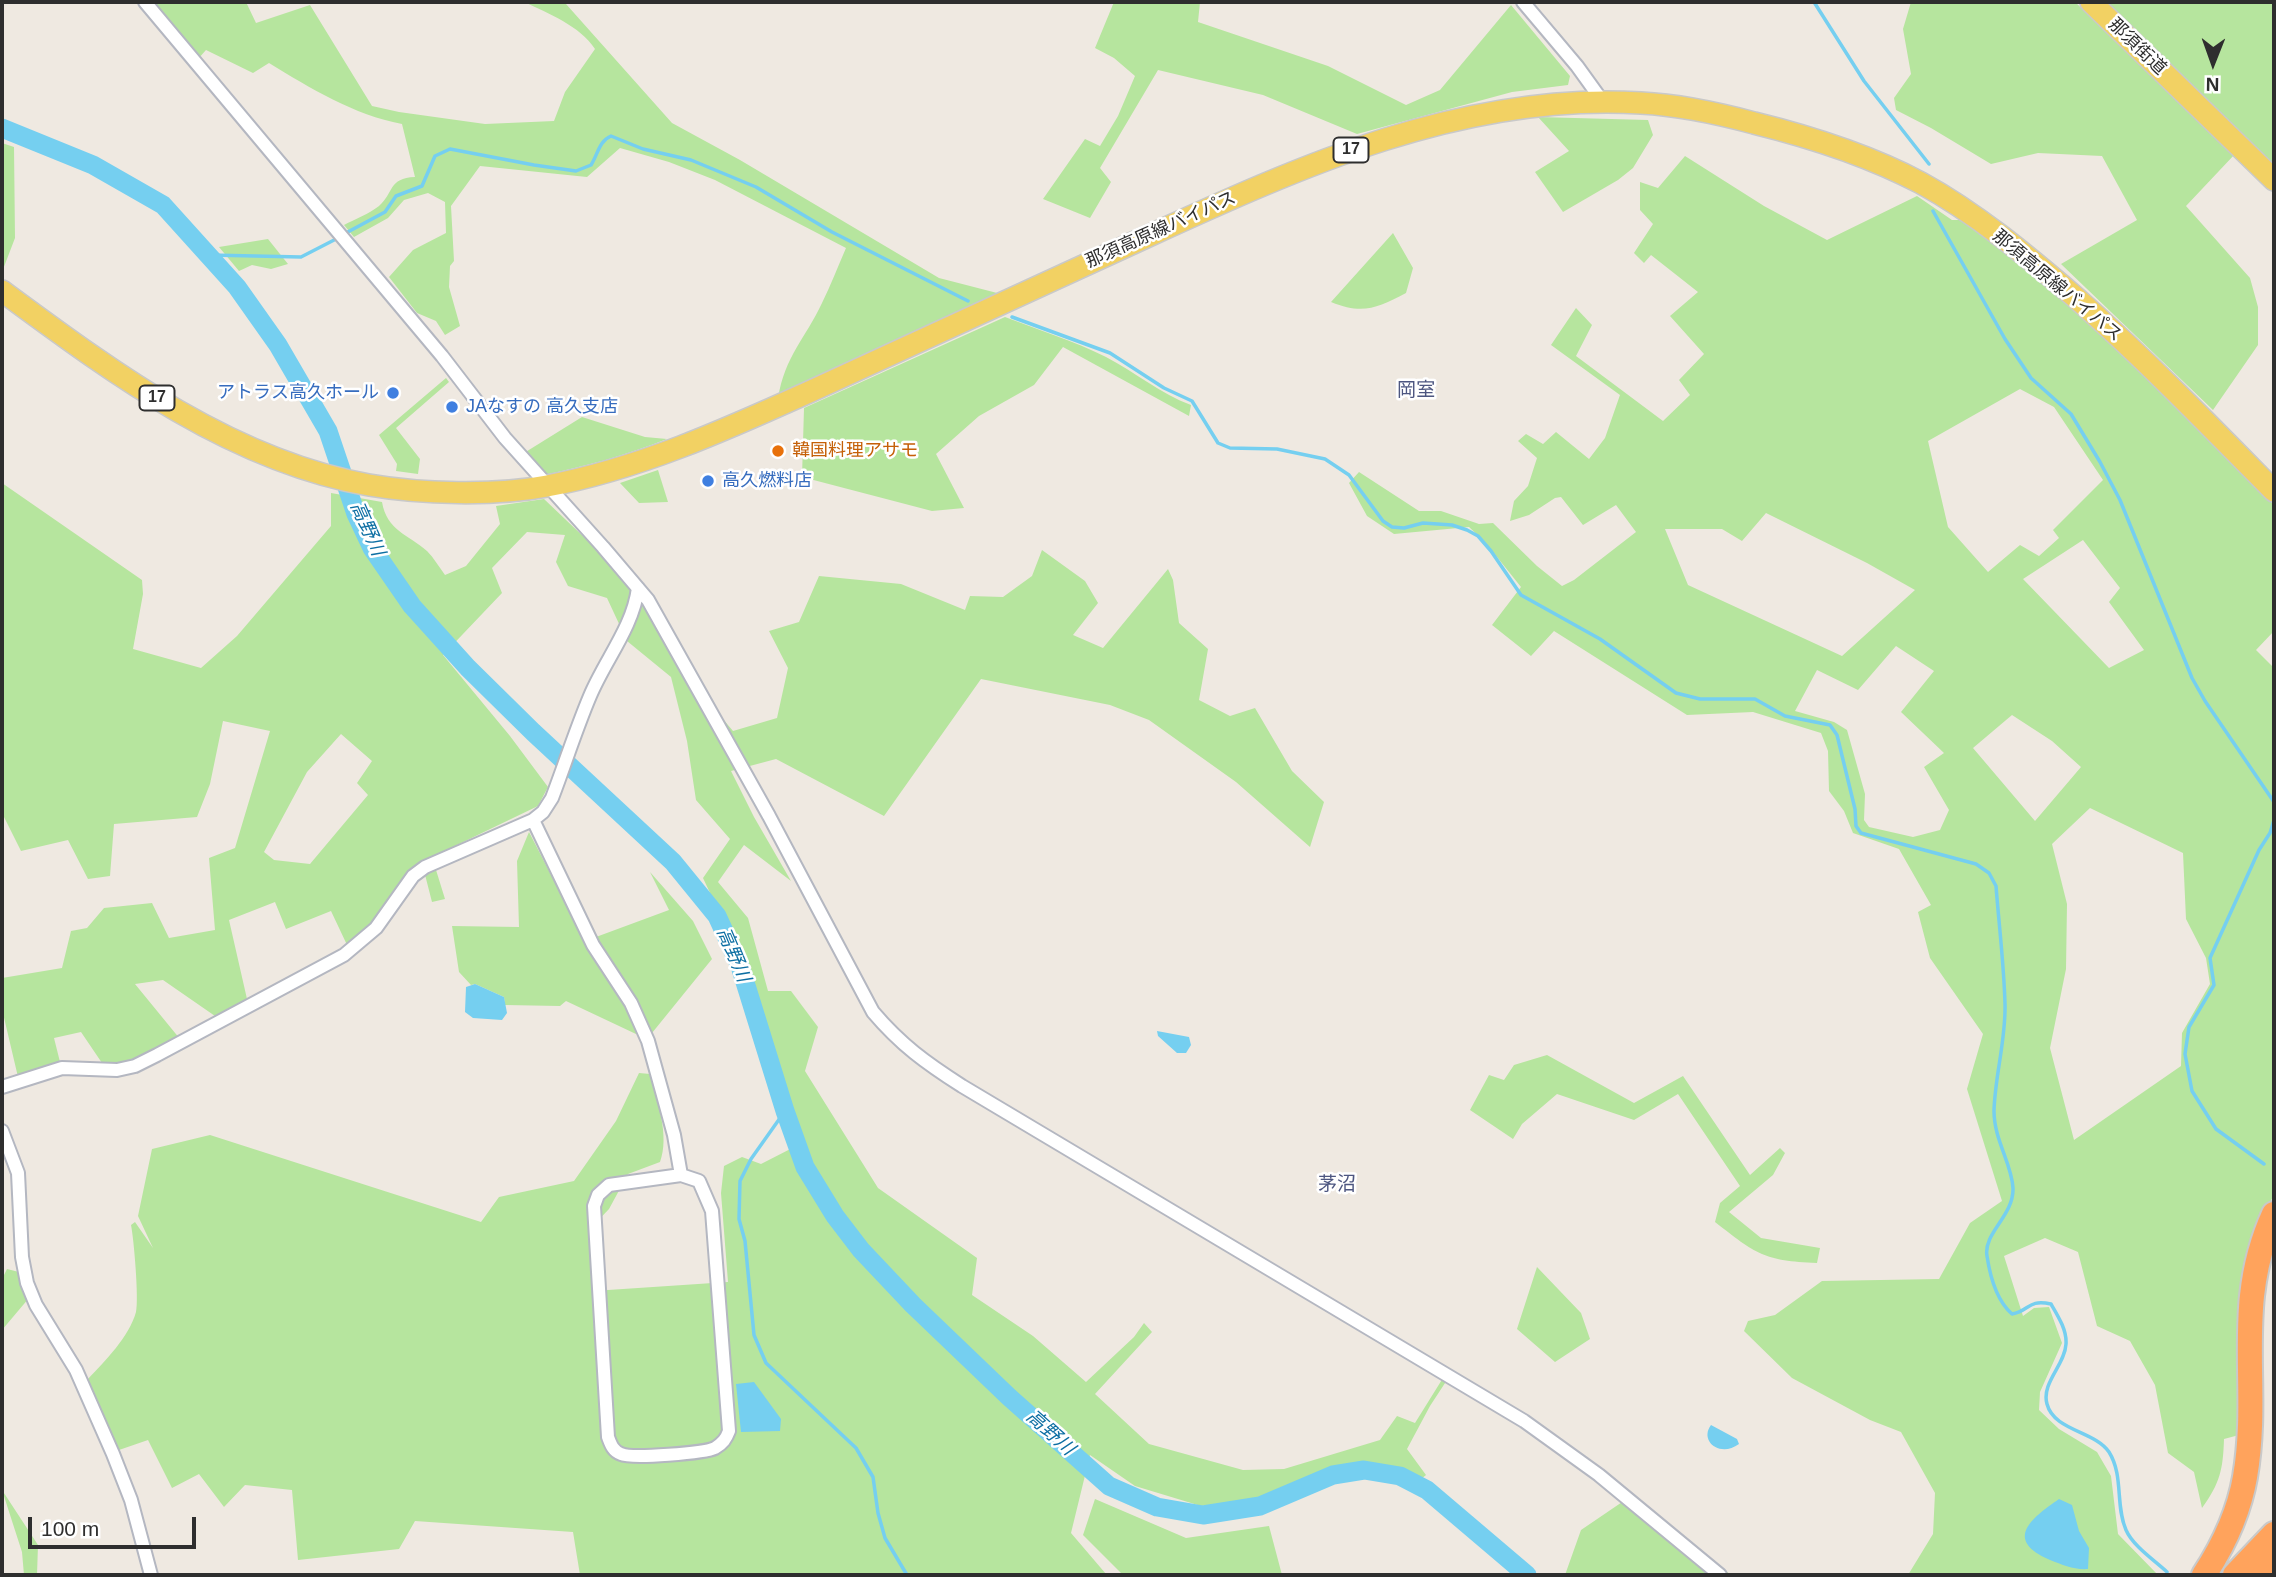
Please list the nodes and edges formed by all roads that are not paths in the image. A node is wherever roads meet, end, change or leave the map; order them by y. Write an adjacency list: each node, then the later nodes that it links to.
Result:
1 (145, 2): 7 (street)
2 (1523, 2): 4 (street)
3 (2091, 2): 5 (main road, 那須街道)
4 (1603, 102): 7 (main road, 那須高原線バイパス / 17); 8 (main road, 那須高原線バイパス / 17)
5 (2274, 180)
6 (2, 291): 7 (main road, 那須高原線バイパス / 17)
7 (548, 486): 9 (street)
8 (2274, 491)
9 (638, 588): 10 (street); 18 (street)
10 (533, 820): 11 (street); 13 (street)
11 (2, 1087)
12 (2, 1131): 17 (street)
13 (681, 1175): 13 (street)
14 (2274, 1214): 19 (highway)
15 (2274, 1534): 20 (highway)
16 (2274, 1564): 21 (highway)
17 (151, 1575)
18 (1720, 1575)
19 (2204, 1575)
20 (2235, 1575)
21 (2263, 1575)

